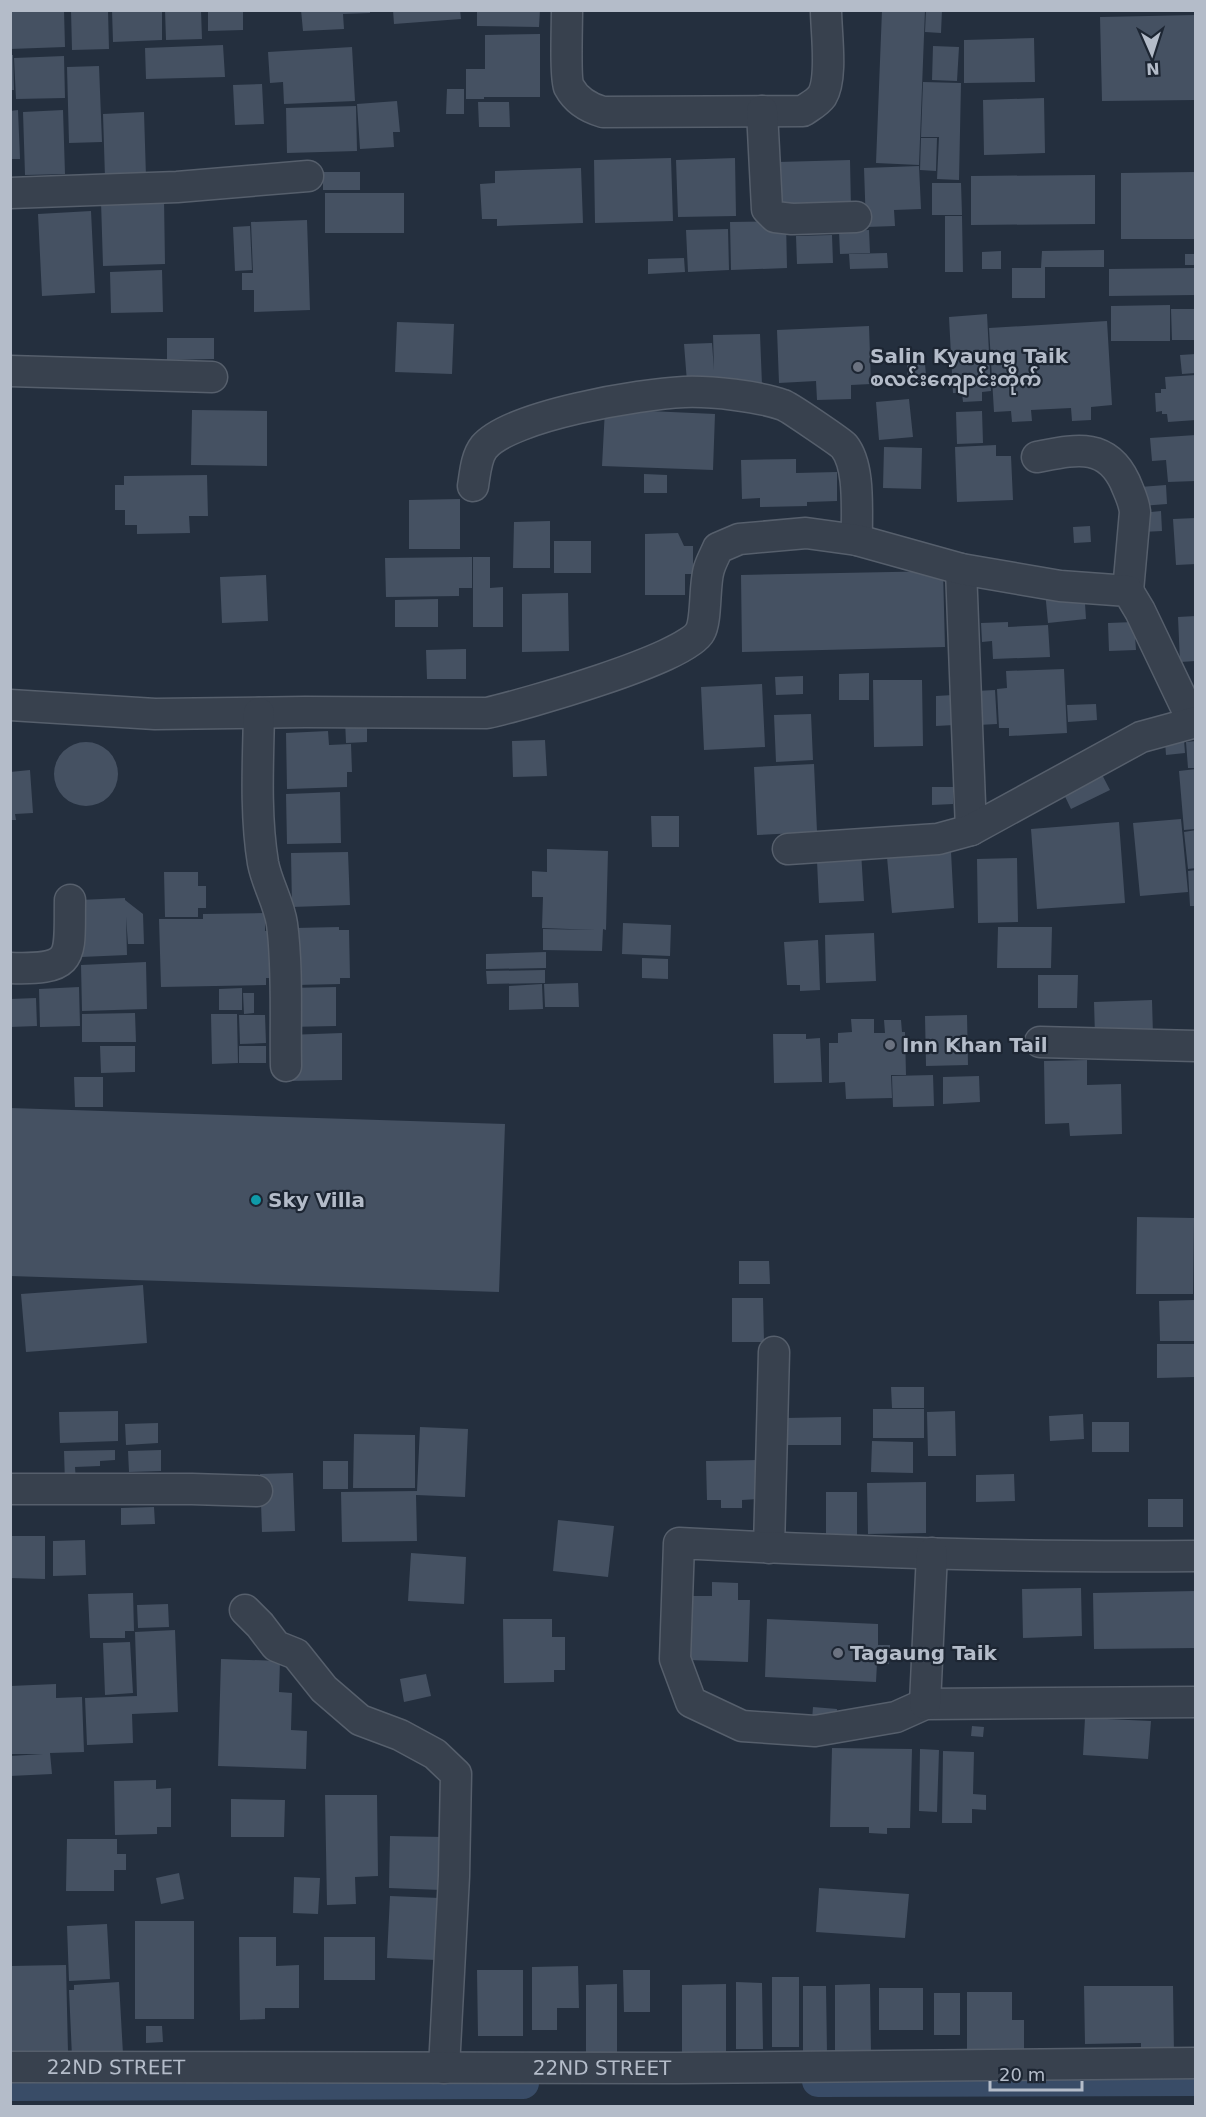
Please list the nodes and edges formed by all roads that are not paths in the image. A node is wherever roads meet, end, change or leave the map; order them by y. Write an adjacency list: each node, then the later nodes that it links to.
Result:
1 (567, 10): 3 (street)
2 (826, 10): 3 (street)
3 (762, 111): 6 (street)
4 (308, 176): 5 (street)
5 (10, 192)
6 (856, 217)
7 (10, 371): 8 (street)
8 (212, 377)
9 (1037, 457): 13 (street)
10 (473, 486): 11 (street)
11 (856, 517): 12 (street); 15 (street)
12 (961, 570): 13 (street); 17 (street)
13 (1128, 591): 16 (street)
14 (10, 705): 15 (street)
15 (259, 713): 23 (street)
16 (1194, 722): 17 (street)
17 (971, 830): 18 (street)
18 (788, 849)
19 (70, 900): 20 (street)
20 (10, 968)
21 (1040, 1042): 22 (street)
22 (1196, 1046)
23 (286, 1066)
24 (774, 1352): 27 (street)
25 (10, 1489): 26 (street)
26 (257, 1491)
27 (769, 1548): 28 (street); 32 (street)
28 (932, 1553): 29 (street); 32 (street)
29 (1196, 1556)
30 (244, 1610): 35 (street)
31 (1196, 1702): 32 (street)
32 (926, 1704)
33 (1196, 2063): 35 (street, 22ND STREET)
34 (10, 2067): 35 (street, 22ND STREET)
35 (444, 2068)

